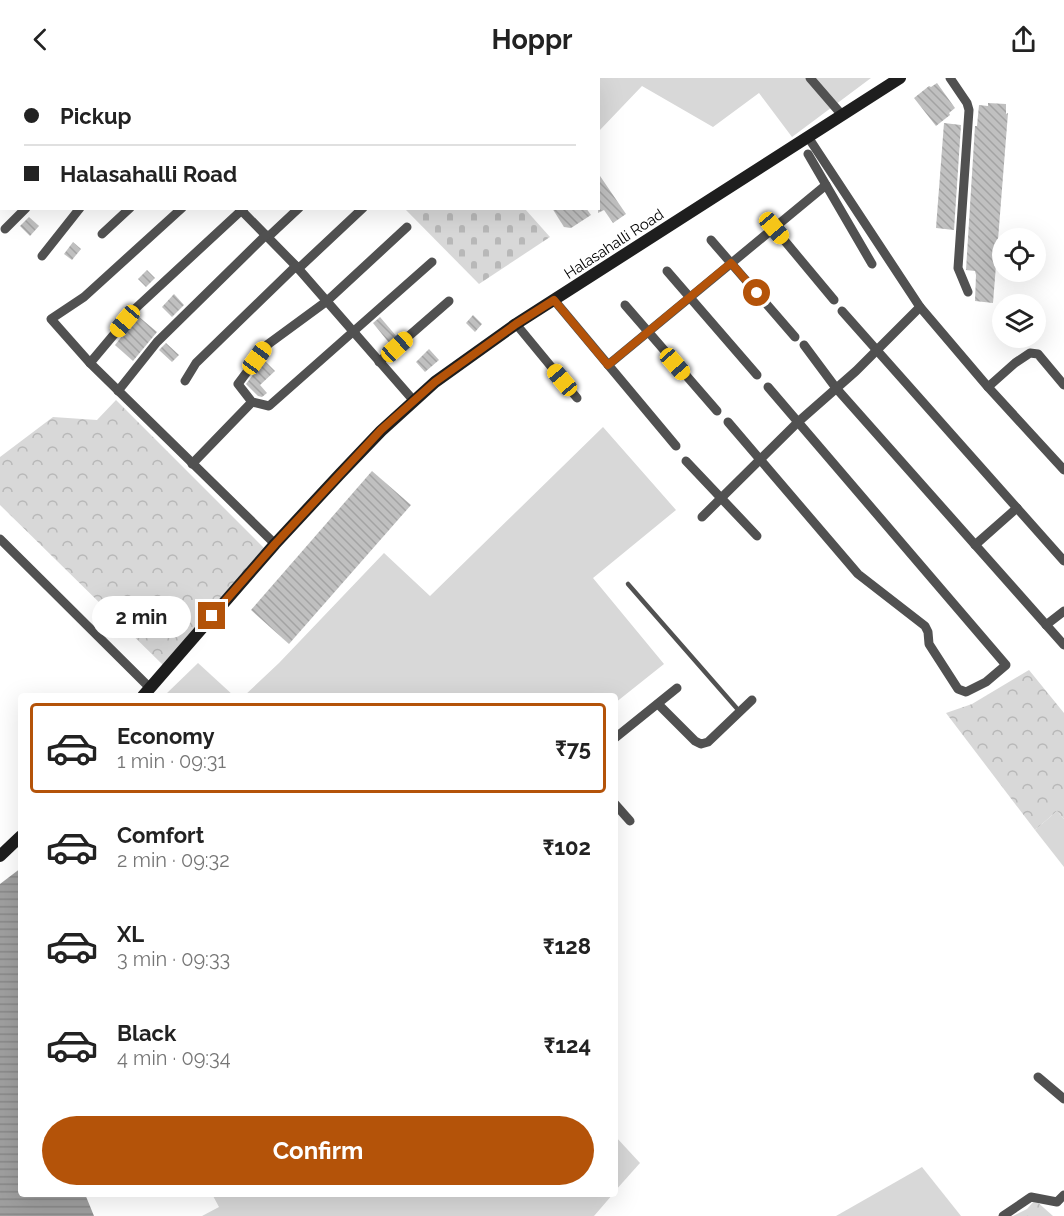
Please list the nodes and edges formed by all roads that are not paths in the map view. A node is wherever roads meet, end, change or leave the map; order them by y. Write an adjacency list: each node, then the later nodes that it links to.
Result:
1 (810, 78): 4 (street)
2 (900, 78): 4 (main road, Halasahalli Road)
3 (950, 78): 28 (street)
4 (842, 115): 5 (main road, Halasahalli Road)
5 (808, 137): 30 (main road, Halasahalli Road); 35 (street)
6 (808, 154): 7 (street)
7 (826, 185): 17 (street); 25 (street)
8 (24, 210): 18 (street)
9 (78, 210): 22 (street)
10 (128, 210): 19 (street)
11 (180, 210): 43 (street)
12 (241, 210): 43 (street)
13 (243, 210): 20 (street)
14 (297, 210): 20 (street)
15 (361, 210): 26 (street)
16 (407, 227): 32 (street)
17 (774, 228): 24 (street); 31 (street)
18 (5, 229)
19 (102, 234)
20 (267, 236): 26 (street); 52 (street)
21 (711, 240): 24 (street)
22 (42, 256)
23 (432, 262): 38 (street)
24 (731, 263): 29 (street); 40 (street)
25 (872, 264)
26 (297, 268): 32 (street); 47 (street)
27 (667, 271): 29 (street)
28 (968, 292)
29 (690, 297): 39 (street); 46 (street)
30 (554, 300): 37 (main road, Halasahalli Road); 45 (street)
31 (834, 300)
32 (327, 301): 38 (street); 55 (street)
33 (449, 301): 44 (street)
34 (625, 305): 39 (street)
35 (920, 307): 42 (street); 50 (street)
36 (842, 310): 42 (street)
37 (516, 324): 53 (street); 54 (main road, Halasahalli Road)
38 (353, 332): 44 (street); 55 (street)
39 (648, 332): 45 (street); 56 (street)
40 (795, 337)
41 (804, 345): 51 (street)
42 (877, 351): 51 (street); 65 (street)
43 (90, 363): 52 (street)
44 (379, 363): 54 (street)
45 (608, 365): 59 (street)
46 (757, 375)
47 (185, 381)
48 (1064, 385): 50 (street)
49 (768, 387): 58 (street)
50 (988, 387): 63 (street)
51 (836, 388): 58 (street); 70 (street)
52 (118, 392): 62 (street)
53 (577, 398)
54 (414, 401): 69 (main road, Halasahalli Road)
55 (252, 402): 62 (street)
56 (717, 411)
57 (728, 422): 61 (street)
58 (798, 422): 61 (street); 61 (street)
59 (676, 446)
60 (686, 461): 64 (street)
61 (760, 461): 64 (street)
62 (192, 464): 69 (street)
63 (1064, 470)
64 (722, 498): 66 (street); 67 (street)
65 (1017, 508): 70 (street); 71 (street)
66 (702, 517)
67 (757, 536)
68 (0, 539): 77 (street)
69 (275, 544): 77 (main road, Halasahalli Road)
70 (975, 545): 74 (street)
71 (1064, 561)
72 (628, 584): 80 (lane)
73 (1064, 611): 74 (street)
74 (1046, 625): 75 (street)
75 (1064, 645)
76 (676, 688): 79 (street)
77 (146, 692)
78 (752, 700): 80 (street)
79 (658, 705): 80 (street); 81 (street)
80 (740, 712)
81 (618, 736)
82 (618, 807): 83 (street)
83 (630, 821)
84 (18, 839): 85 (main road)
85 (0, 856)
86 (1038, 1077): 87 (street)
87 (1064, 1100)
88 (1064, 1195): 89 (street)
89 (1003, 1216)

